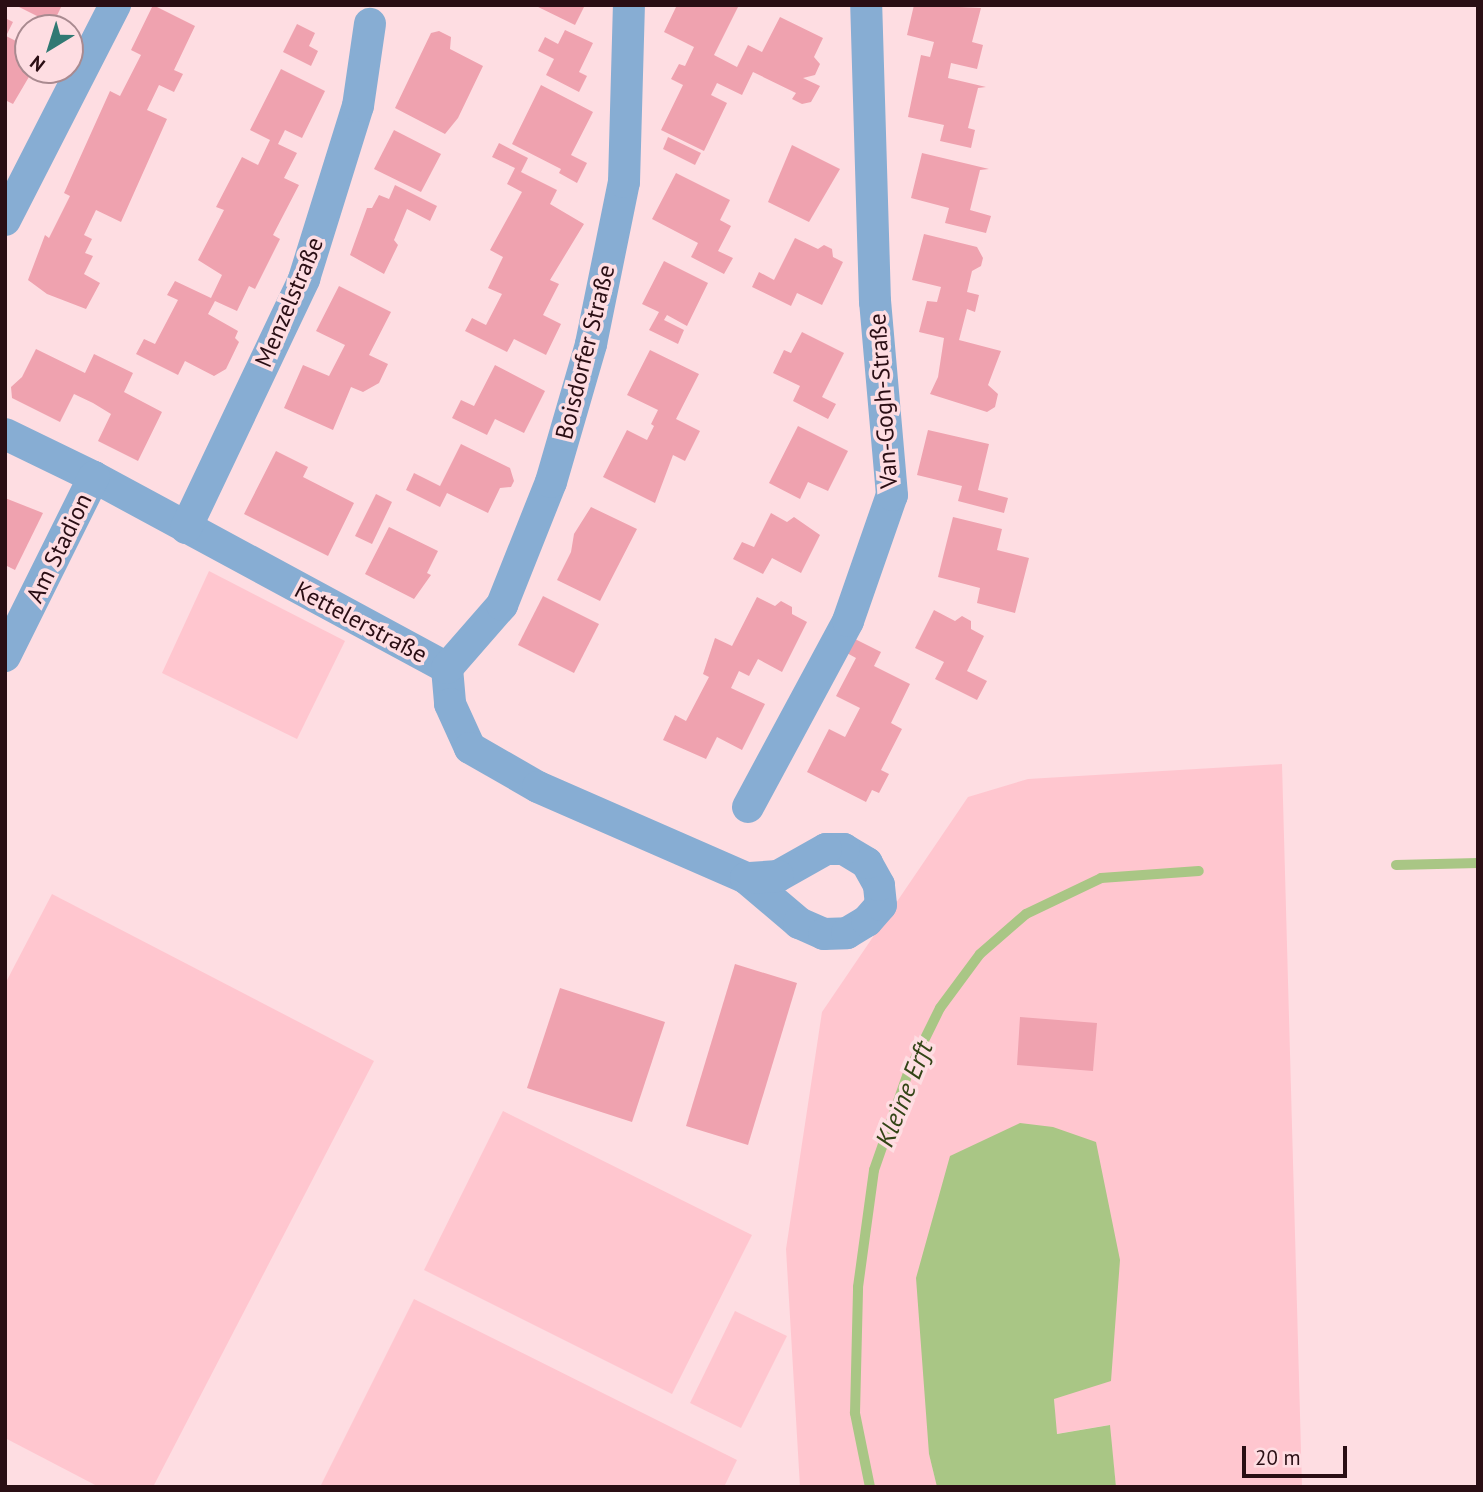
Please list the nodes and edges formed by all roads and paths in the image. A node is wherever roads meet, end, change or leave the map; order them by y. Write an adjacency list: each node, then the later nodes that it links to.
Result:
1 (116, 5): 5 (street)
2 (629, 5): 10 (street, Boisdorfer Straße)
3 (866, 5): 11 (street, Van-Gogh-Straße)
4 (370, 24): 8 (street, Menzelstraße)
5 (5, 220)
6 (5, 434): 7 (street, Kettelerstraße)
7 (94, 477): 8 (street, Kettelerstraße); 9 (street, Am Stadion)
8 (186, 528): 10 (street, Kettelerstraße)
9 (5, 656)
10 (447, 668): 12 (street, Kettelerstraße)
11 (748, 807)
12 (746, 878)

